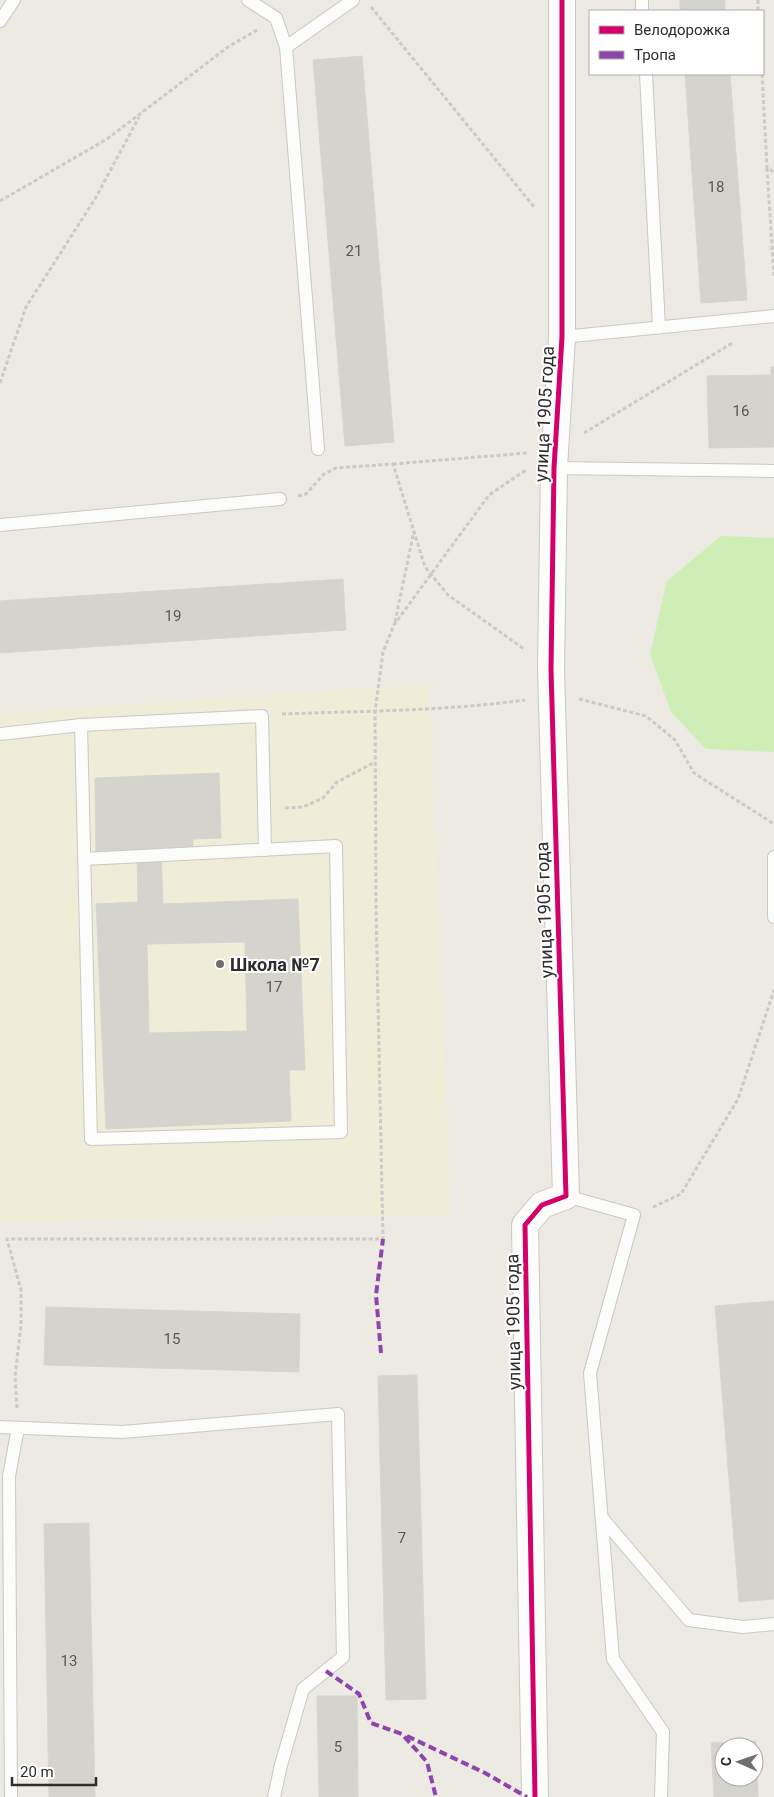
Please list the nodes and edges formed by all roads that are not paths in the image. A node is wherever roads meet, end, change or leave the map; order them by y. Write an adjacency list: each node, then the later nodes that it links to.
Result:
1 (14, 0): 5 (lane)
2 (248, 0): 6 (lane)
3 (353, 0): 6 (lane)
4 (562, 0): 10 (street, улица 1905 года)
5 (0, 22)
6 (286, 47): 11 (lane)
7 (646, 75): 9 (lane)
8 (774, 316): 9 (lane)
9 (659, 328): 10 (lane)
10 (562, 337): 12 (street, улица 1905 года)
11 (318, 449)
12 (555, 459): 13 (lane); 22 (street, улица 1905 года)
13 (774, 471)
14 (280, 499): 15 (lane)
15 (0, 524)
16 (81, 725): 17 (lane); 18 (lane); 20 (lane)
17 (0, 734)
18 (265, 850): 20 (lane); 20 (lane)
19 (774, 857): 21 (lane)
20 (84, 859)
21 (774, 917)
22 (566, 1196): 25 (lane); 29 (street, улица 1905 года)
23 (0, 1427): 24 (lane)
24 (18, 1428): 27 (lane); 28 (lane)
25 (602, 1518): 26 (lane); 30 (lane)
26 (774, 1624)
27 (11, 1797)
28 (274, 1797)
29 (535, 1797)
30 (661, 1797)

